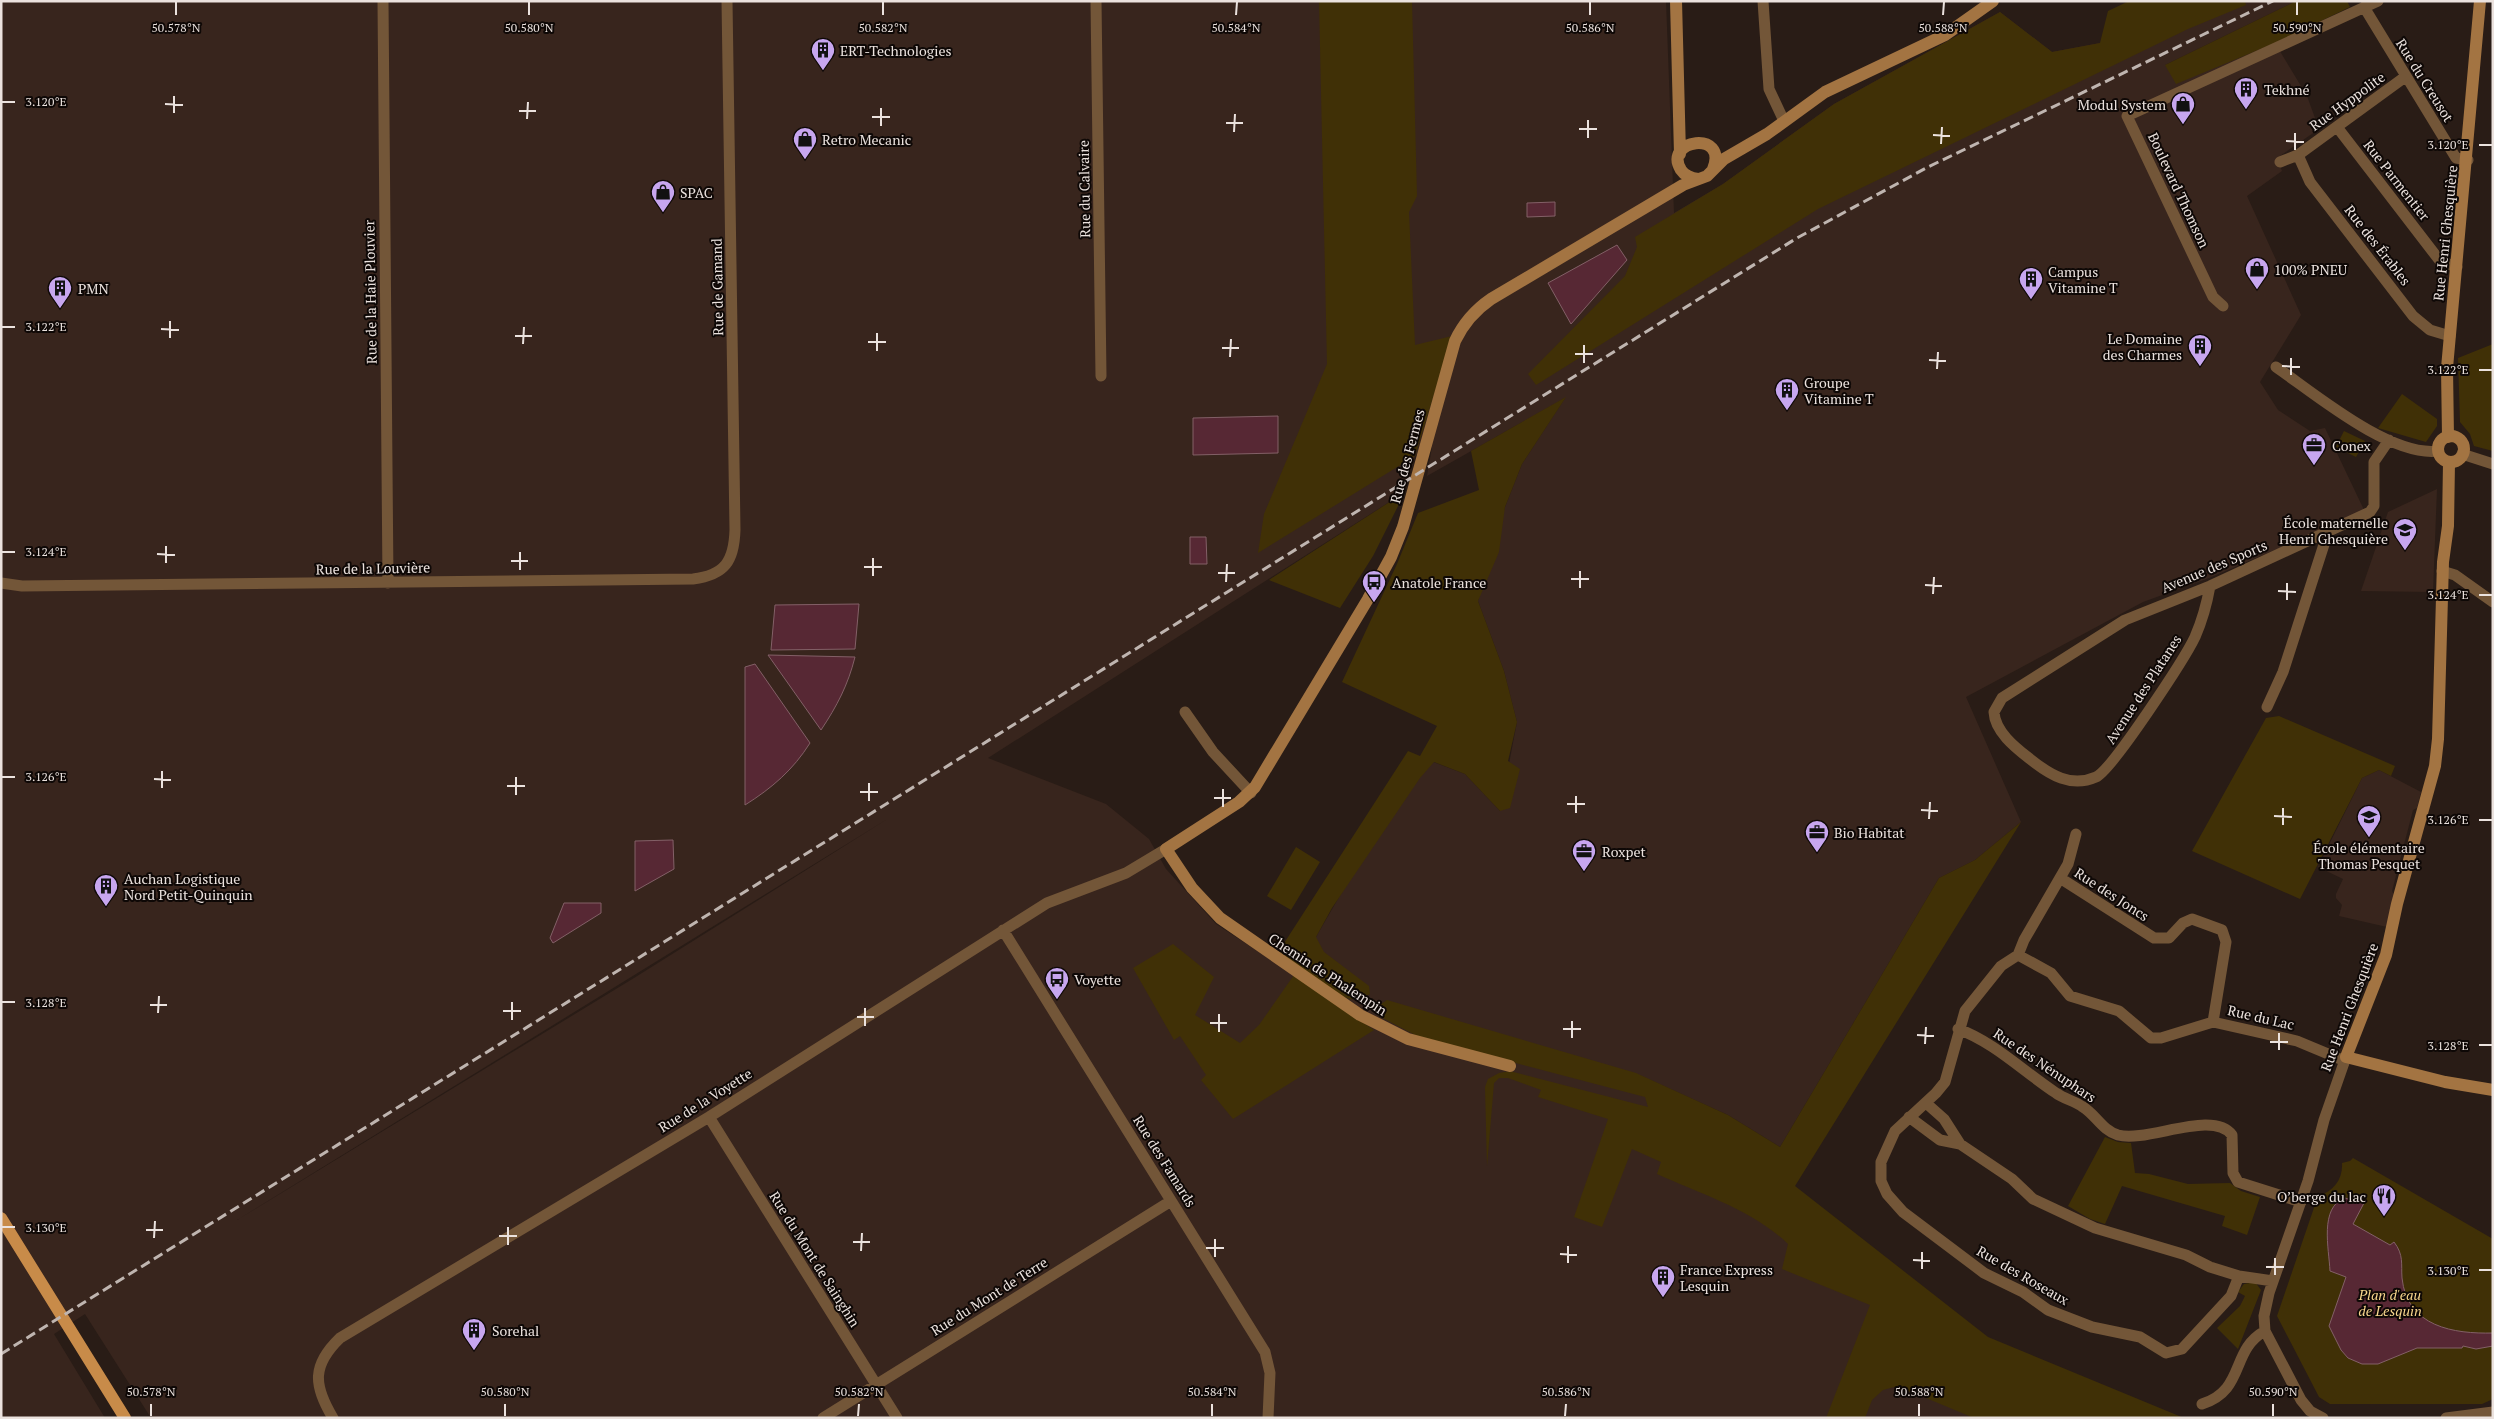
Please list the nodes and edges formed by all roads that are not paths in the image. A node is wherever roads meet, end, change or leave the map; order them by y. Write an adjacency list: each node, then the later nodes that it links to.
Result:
1 (383, 1): 38 (street, Rue de la Haie Plouvier)
2 (727, 1): 35 (street, Rue de Gamand)
3 (1096, 1): 27 (street, Rue du Calvaire)
4 (1676, 1): 11 (street)
5 (1762, 1): 12 (street)
6 (2378, 1): 9 (street, Boulevard Thomson)
7 (2480, 1): 18 (street, Rue Henri Ghesquière)
8 (1991, 2): 12 (street)
9 (2364, 8): 10 (street, Rue du Creusot); 24 (street, Boulevard Thomson)
10 (2405, 77): 13 (street, Rue Hyppolite); 18 (street, Rue du Creusot)
11 (1678, 94): 15 (street); 17 (street)
12 (1784, 121): 14 (street)
13 (2337, 126): 16 (street, Rue Hyppolite); 23 (street, Rue Parmentier)
14 (1753, 142): 15 (street); 20 (street)
15 (1705, 144): 17 (street); 20 (street)
16 (2298, 155): 19 (street, Rue Hyppolite); 25 (street, Rue des Érables)
17 (1679, 159): 21 (street); 22 (street, Rue des Fermes)
18 (2468, 160): 23 (street, Rue Henri Ghesquière)
19 (2280, 162)
20 (1713, 169): 21 (street)
21 (1698, 178): 22 (street, Rue des Fermes)
22 (1662, 200): 46 (street, Rue des Fermes)
23 (2457, 267): 25 (street, Rue Henri Ghesquière)
24 (2223, 306)
25 (2450, 336): 28 (street, Rue Henri Ghesquière)
26 (2276, 368): 29 (street)
27 (1101, 376)
28 (2448, 437): 30 (street); 31 (street)
29 (2389, 440): 30 (street); 34 (street, Avenue des Sports)
30 (2438, 451): 32 (street)
31 (2462, 454): 32 (street); 33 (street)
32 (2449, 462): 36 (street, Rue Henri Ghesquière)
33 (2493, 464)
34 (2328, 532): 40 (street, Avenue des Sports); 43 (street)
35 (722, 570): 38 (street, Rue de la Louvière)
36 (2442, 572): 42 (street); 54 (street, Rue Henri Ghesquière)
37 (1, 583): 39 (street, Rue de la Louvière)
38 (388, 583): 39 (street, Rue de la Louvière)
39 (22, 586): 41 (street, Rue de la Louvière)
40 (2210, 586): 45 (street, Avenue des Platanes); 45 (street, Avenue des Sports)
41 (1, 590)
42 (2493, 602)
43 (2267, 707)
44 (1185, 712): 46 (street)
45 (2100, 775)
46 (1250, 792): 48 (street, Rue des Fermes)
47 (2076, 834): 49 (street, Rue des Joncs)
48 (1166, 849): 50 (street, Rue de la Voyette); 55 (street, Chemin de Phalempin)
49 (2060, 878): 51 (street, Rue des Joncs); 52 (street, Rue des Joncs)
50 (1004, 930): 58 (street, Rue de la Voyette); 61 (street, Rue des Famards)
51 (2018, 954): 52 (street, Rue du Lac); 53 (street)
52 (2213, 1022): 54 (street, Rue du Lac)
53 (1958, 1028): 57 (street); 62 (street, Rue des Nénuphars)
54 (2346, 1059): 56 (street); 62 (street, Rue Henri Ghesquière)
55 (1510, 1066)
56 (2493, 1090)
57 (1926, 1103): 59 (street); 60 (street)
58 (708, 1117): 67 (street, Rue du Mont de Sainghin); 71 (street, Rue de la Voyette)
59 (1909, 1117): 60 (street); 64 (street, Rue des Roseaux)
60 (1960, 1144): 64 (street)
61 (1171, 1201): 67 (street, Rue du Mont de Terre); 74 (street, Rue des Famards)
62 (2301, 1202): 65 (street, Rue Henri Ghesquière)
63 (1, 1218): 70 (main road)
64 (2239, 1276): 65 (street)
65 (2273, 1281): 66 (street, Rue Henri Ghesquière)
66 (2265, 1331): 68 (street); 75 (street, Rue Henri Ghesquière)
67 (876, 1384): 72 (street, Rue du Mont de Terre); 73 (street, Rue du Mont de Sainghin)
68 (2202, 1404)
69 (2493, 1412): 76 (street)
70 (125, 1418)
71 (333, 1418)
72 (822, 1418)
73 (897, 1418)
74 (1268, 1418)
75 (2323, 1418)
76 (2446, 1418)

